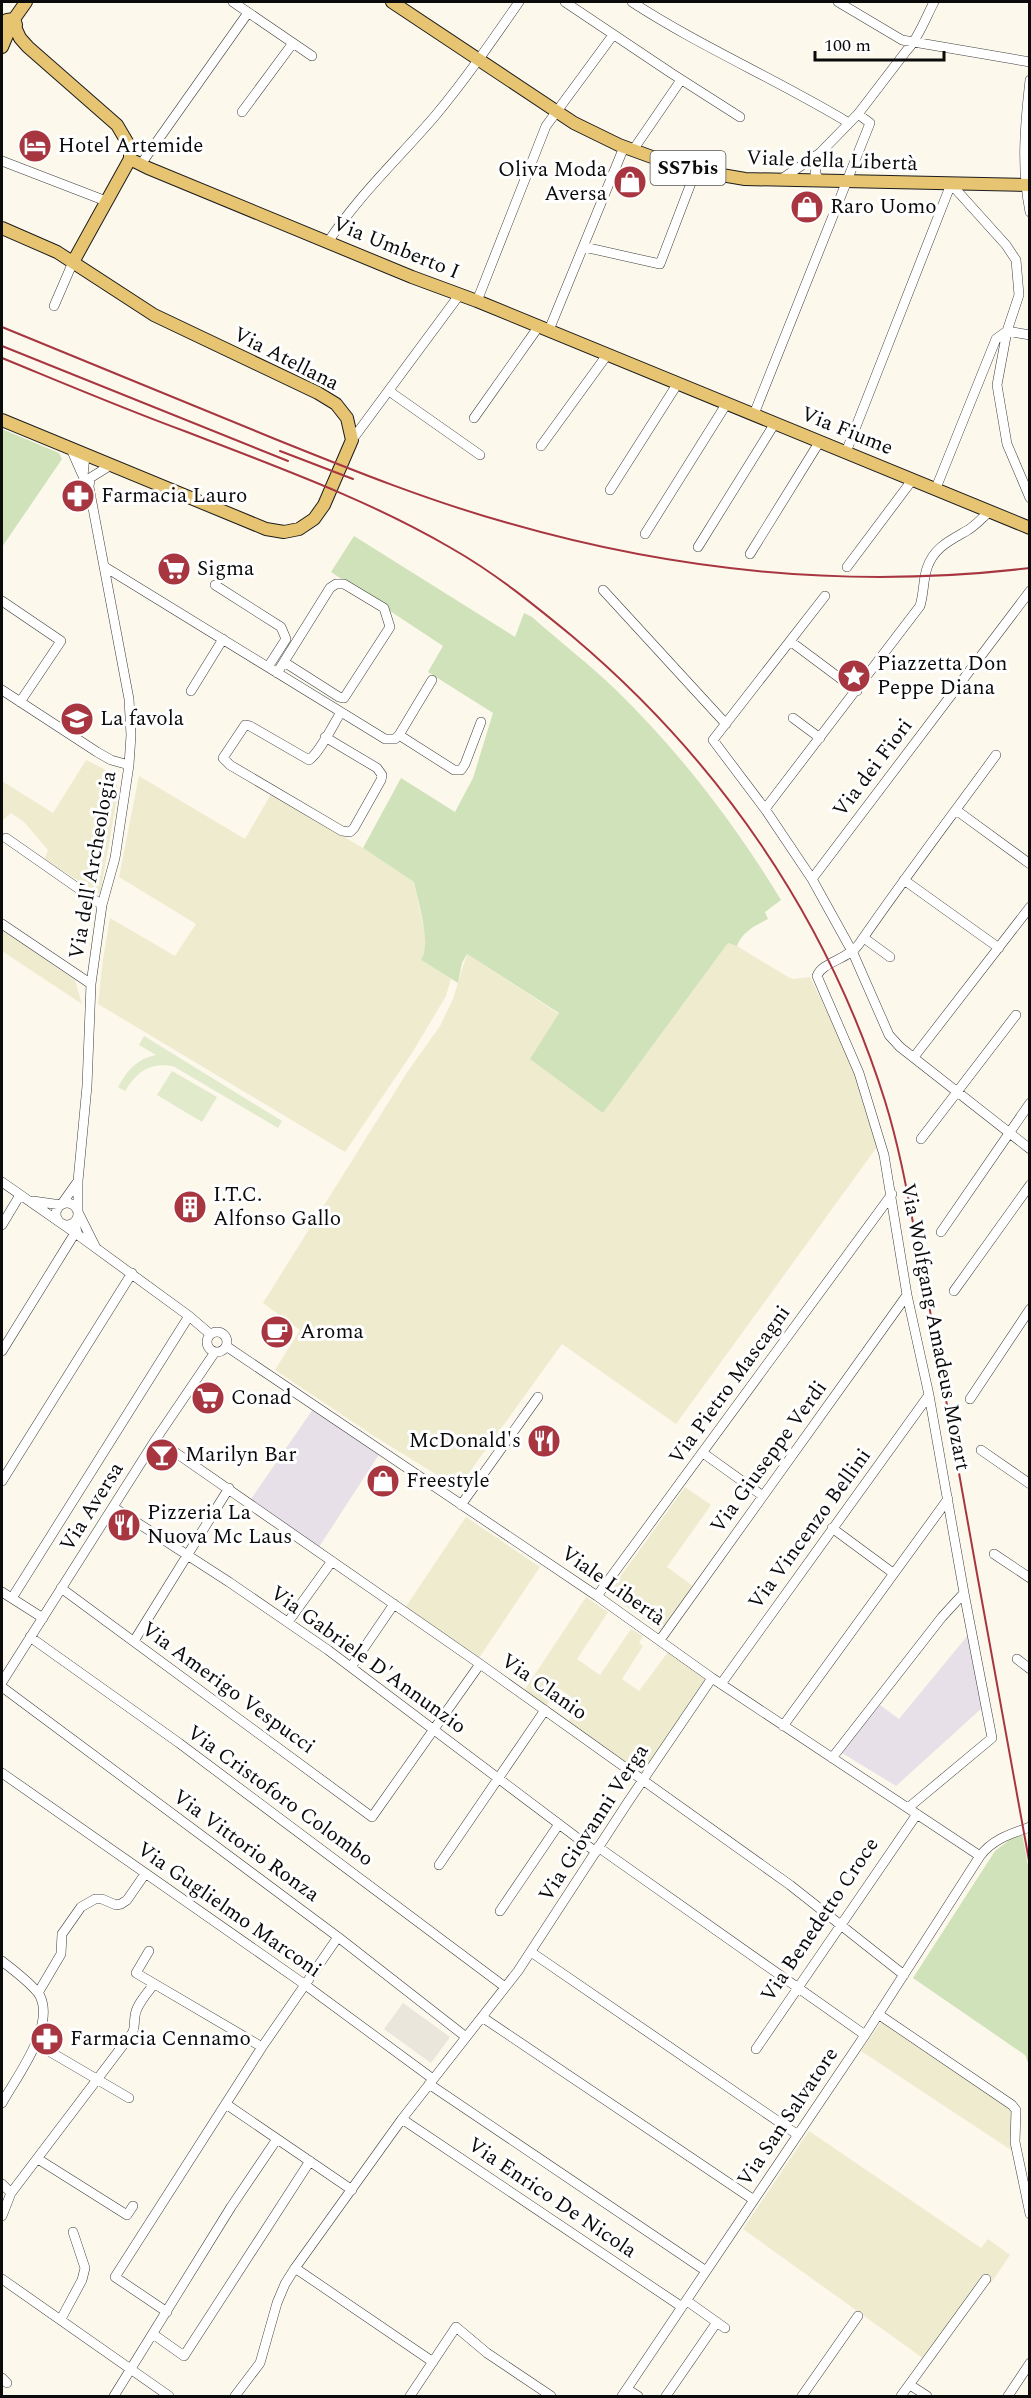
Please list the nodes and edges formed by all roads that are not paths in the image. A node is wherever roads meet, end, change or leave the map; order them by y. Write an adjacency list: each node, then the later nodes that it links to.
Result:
1 (26, 2): 10 (main road)
2 (232, 2): 13 (street)
3 (392, 2): 16 (main road, Viale della Libertà / SS7bis)
4 (519, 2): 16 (street)
5 (565, 2): 11 (street)
6 (632, 2): 24 (street)
7 (838, 2): 12 (street)
8 (934, 2): 12 (street)
9 (245, 17): 28 (street)
10 (8, 25): 14 (main road); 28 (main road)
11 (613, 35): 18 (street); 20 (street)
12 (916, 42): 17 (street); 22 (street)
13 (293, 43): 15 (street); 21 (street)
14 (2, 47)
15 (312, 56)
16 (479, 60): 20 (main road, Viale della Libertà / SS7bis); 38 (street)
17 (1029, 62)
18 (681, 80): 23 (street); 25 (street)
19 (1029, 80): 34 (street)
20 (557, 111): 25 (main road, Viale della Libertà / SS7bis); 42 (street)
21 (242, 112)
22 (858, 114): 24 (street); 32 (street)
23 (740, 117)
24 (849, 123): 26 (street)
25 (629, 148): 29 (main road, Viale della Libertà / SS7bis); 39 (street)
26 (820, 153): 30 (street); 31 (street)
27 (2, 161): 35 (street)
28 (135, 161): 35 (main road); 38 (main road, Via Umberto I)
29 (696, 170): 30 (main road, Viale della Libertà / SS7bis); 39 (street)
30 (780, 180): 31 (main road, Viale della Libertà / SS7bis)
31 (820, 182): 32 (main road, Viale della Libertà / SS7bis)
32 (844, 182): 33 (main road, Viale della Libertà / SS7bis); 52 (street)
33 (951, 184): 34 (main road, Viale della Libertà / SS7bis); 45 (street); 60 (street)
34 (1027, 185): 36 (street)
35 (106, 201): 40 (main road)
36 (1029, 212)
37 (2, 228): 40 (main road, Via Atellana)
38 (328, 242): 41 (main road, Via Umberto I)
39 (584, 247): 44 (street)
40 (73, 262): 43 (street); 56 (main road, Via Atellana)
41 (460, 294): 42 (main road, Via Umberto I); 50 (street)
42 (477, 301): 44 (main road, Via Umberto I)
43 (54, 306)
44 (544, 328): 47 (main road, Via Umberto I); 53 (street)
45 (1007, 331): 46 (street); 66 (street); 68 (street)
46 (1029, 335)
47 (608, 354): 48 (main road, Via Umberto I); 58 (street)
48 (649, 371): 49 (main road, Via Fiume)
49 (678, 383): 51 (main road, Via Fiume); 67 (street)
50 (389, 391): 56 (street); 61 (street)
51 (727, 403): 52 (main road, Via Fiume); 71 (street)
52 (754, 414): 55 (main road, Via Fiume)
53 (474, 418)
54 (2, 420): 59 (main road)
55 (775, 423): 57 (main road, Via Fiume); 72 (street)
56 (352, 440): 63 (main road)
57 (820, 441): 60 (main road, Via Fiume); 73 (street)
58 (541, 446)
59 (71, 449): 62 (main road); 65 (street)
60 (846, 452): 64 (main road, Via Fiume)
61 (480, 455)
62 (91, 457): 63 (main road); 65 (street, Via dell'Archeologia)
63 (111, 465): 65 (street)
64 (914, 479): 66 (main road, Via Fiume); 75 (street)
65 (87, 480): 74 (street, Via dell'Archeologia)
66 (936, 488): 69 (main road, Via Fiume)
67 (610, 490)
68 (1029, 498)
69 (990, 511): 70 (main road, Via Fiume); 88 (street)
70 (1029, 528)
71 (645, 534)
72 (698, 547)
73 (750, 554)
74 (105, 567): 81 (street); 99 (street, Via dell'Archeologia)
75 (847, 567)
76 (215, 585): 84 (street)
77 (603, 590): 94 (street)
78 (1029, 591): 104 (street, Via dei Fiori)
79 (825, 596): 82 (street)
80 (2, 601): 90 (street)
81 (223, 639): 84 (street); 87 (street)
82 (790, 641): 88 (street); 94 (street)
83 (284, 662): 83 (street); 85 (street)
84 (268, 667): 85 (street)
85 (277, 673): 91 (street)
86 (432, 680): 95 (street)
87 (190, 691)
88 (857, 691): 97 (street)
89 (3, 693): 90 (street)
90 (20, 702): 99 (street)
91 (341, 712): 95 (street); 96 (street)
92 (793, 718): 97 (street)
93 (481, 722): 95 (street)
94 (726, 724): 100 (street)
95 (399, 735)
96 (325, 737): 96 (street)
97 (820, 738): 100 (street)
98 (996, 755): 101 (street)
99 (129, 765): 106 (street, Via dell'Archeologia)
100 (765, 809): 104 (street)
101 (956, 810): 103 (street); 105 (street)
102 (6, 838): 106 (street)
103 (1029, 864)
104 (812, 879): 111 (street)
105 (904, 880): 109 (street); 110 (street)
106 (102, 905): 113 (street, Via dell'Archeologia)
107 (1029, 906): 110 (street)
108 (2, 924): 113 (street)
109 (864, 938): 111 (street); 112 (street)
110 (999, 948): 115 (street)
111 (853, 953): 115 (street); 124 (street, Via Wolfgang Amadeus Mozart)
112 (890, 957)
113 (91, 984): 121 (street, Via dell'Archeologia)
114 (1016, 1015): 116 (street)
115 (914, 1057): 116 (street)
116 (958, 1093): 118 (street); 119 (street)
117 (1029, 1104): 118 (street)
118 (1009, 1133): 120 (street); 130 (street)
119 (921, 1139)
120 (1029, 1149)
121 (78, 1181): 126 (street); 127 (street, Via dell'Archeologia)
122 (2, 1182): 125 (street)
123 (1029, 1185): 134 (street)
124 (892, 1194): 135 (street, Via Wolfgang Amadeus Mozart); 147 (street, Via Pietro Mascagni)
125 (23, 1197): 126 (street); 128 (street); 129 (street)
126 (61, 1205): 127 (street); 128 (street)
127 (76, 1217): 128 (street); 131 (street, Via dell'Archeologia); 132 (street, Via dell'Archeologia)
128 (61, 1224): 131 (street)
129 (2, 1225)
130 (941, 1232)
131 (77, 1234): 132 (street, Via dell'Archeologia); 140 (street)
132 (96, 1248): 133 (street, Via dell'Archeologia)
133 (132, 1273): 137 (street, Via dell'Archeologia); 148 (street)
134 (954, 1291)
135 (907, 1295): 142 (street, Via Wolfgang Amadeus Mozart); 151 (street, Via Giuseppe Verdi)
136 (1029, 1309): 144 (street)
137 (189, 1316): 138 (street, Via dell'Archeologia); 165 (street)
138 (210, 1334): 139 (street); 141 (street)
139 (226, 1346): 141 (street); 153 (street, Viale Libertà)
140 (2, 1352)
141 (215, 1352): 145 (street, Via Aversa)
142 (929, 1395): 152 (street, Via Wolfgang Amadeus Mozart); 155 (street, Via Vincenzo Bellini)
143 (538, 1397): 153 (street)
144 (970, 1399)
145 (156, 1439): 150 (street, Via Clanio); 154 (street, Via Aversa)
146 (981, 1450): 149 (street)
147 (703, 1453): 151 (street); 164 (street, Via Pietro Mascagni)
148 (2, 1481)
149 (1029, 1484)
150 (229, 1488): 156 (street); 158 (street, Via Clanio)
151 (764, 1496): 170 (street, Via Giuseppe Verdi)
152 (948, 1499): 159 (street); 163 (street, Via Wolfgang Amadeus Mozart)
153 (461, 1505): 164 (street, Viale Libertà)
154 (113, 1506): 156 (street, Via Gabriele D'Annunzio); 161 (street, Via Aversa)
155 (832, 1528): 159 (street); 178 (street, Via Vincenzo Bellini)
156 (187, 1554): 168 (street, Via Gabriele D'Annunzio); 171 (street)
157 (994, 1554): 160 (street)
158 (332, 1561): 166 (street, Via Clanio); 168 (street)
159 (892, 1573): 181 (street)
160 (1029, 1578)
161 (62, 1588): 167 (street, Via Aversa); 171 (street, Via Amerigo Vespucci)
162 (2, 1592): 165 (street)
163 (964, 1593): 183 (street); 187 (street, Via Wolfgang Amadeus Mozart)
164 (597, 1596): 170 (street, Viale Libertà)
165 (12, 1598): 167 (street)
166 (394, 1604): 173 (street, Via Clanio); 174 (street)
167 (43, 1618): 169 (street, Via Aversa)
168 (288, 1622): 174 (street, Via Gabriele D'Annunzio)
169 (30, 1637): 177 (street, Via Aversa); 204 (street, Via Cristoforo Colombo)
170 (660, 1640): 176 (street, Viale Libertà)
171 (134, 1641): 182 (street, Via Amerigo Vespucci)
172 (1017, 1659): 175 (street)
173 (480, 1664): 180 (street, Via Clanio); 182 (street)
174 (351, 1667): 182 (street, Via Gabriele D'Annunzio)
175 (1029, 1669)
176 (712, 1678): 178 (street, Viale Libertà); 186 (street, Via Giovanni Verga)
177 (2, 1682)
178 (721, 1684): 181 (street, Viale Libertà)
179 (2, 1687): 197 (street, Via Vittorio Ronza)
180 (545, 1710): 185 (street); 186 (street, Via Clanio)
181 (783, 1726): 183 (street, Viale Libertà)
182 (435, 1731): 185 (street, Via Gabriele D'Annunzio)
183 (832, 1758): 187 (street, Viale Libertà)
184 (2, 1773): 194 (street, Via Guglielmo Marconi)
185 (498, 1779): 189 (street, Via Gabriele D'Annunzio); 193 (street)
186 (643, 1780): 191 (street, Via Giovanni Verga); 196 (street, Via Clanio)
187 (908, 1808): 188 (street, Viale Libertà)
188 (917, 1814): 192 (street, Viale Libertà); 196 (street, Via Benedetto Croce)
189 (559, 1824): 191 (street, Via Gabriele D'Annunzio); 195 (street)
190 (1029, 1827): 192 (street)
191 (597, 1849): 199 (street, Via Giovanni Verga); 205 (street, Via Gabriele D'Annunzio)
192 (980, 1856): 201 (street, Via San Salvatore)
193 (439, 1865)
194 (146, 1874): 202 (street, Via Guglielmo Marconi); 206 (street)
195 (500, 1911)
196 (841, 1925): 201 (street, Via Clanio); 205 (street, Via Benedetto Croce)
197 (338, 1937): 202 (street); 210 (street, Via Vittorio Ronza)
198 (149, 1951): 203 (street)
199 (531, 1952): 204 (street, Via Giovanni Verga); 220 (street)
200 (2, 1961): 206 (street)
201 (904, 1975): 207 (street, Via San Salvatore)
202 (304, 1984): 212 (street); 215 (street, Via Guglielmo Marconi)
203 (153, 1985): 212 (street); 214 (street)
204 (505, 1987): 208 (street, Via Giovanni Verga)
205 (798, 1987): 209 (street, Via Gabriele D'Annunzio); 213 (street, Via Benedetto Croce)
206 (38, 1993): 211 (street)
207 (878, 2014): 209 (street, Via San Salvatore); 229 (street)
208 (482, 2017): 210 (street, Via Giovanni Verga); 227 (street)
209 (865, 2035): 220 (street, Via San Salvatore)
210 (466, 2037): 215 (street, Via Giovanni Verga)
211 (35, 2043): 214 (street); 217 (street)
212 (262, 2047): 218 (street)
213 (756, 2049)
214 (96, 2080): 216 (street); 222 (street)
215 (431, 2082): 219 (street, Via Giovanni Verga); 233 (street, Via Guglielmo Marconi)
216 (129, 2098)
217 (2, 2103)
218 (226, 2104): 221 (street); 237 (street)
219 (402, 2119): 225 (street, Via Giovanni Verga); 236 (street, Via Enrico De Nicola)
220 (798, 2135): 227 (street, Via San Salvatore)
221 (277, 2139): 223 (street); 237 (street)
222 (38, 2159): 226 (street); 228 (street)
223 (310, 2161): 225 (street); 242 (street)
224 (2, 2184): 226 (street)
225 (352, 2190): 232 (street, Via Giovanni Verga)
226 (11, 2193): 230 (street)
227 (754, 2200): 233 (street, Via San Salvatore)
228 (133, 2206)
229 (1029, 2214)
230 (2, 2216)
231 (73, 2232): 239 (street)
232 (295, 2268): 243 (street); 251 (street, Via Giovanni Verga)
233 (706, 2271): 236 (street, Via San Salvatore)
234 (2, 2279): 239 (street)
235 (986, 2279): 246 (street)
236 (685, 2304): 240 (street, Via Enrico De Nicola); 247 (street, Via San Salvatore)
237 (167, 2312): 242 (street)
238 (858, 2316): 255 (street)
239 (61, 2319): 245 (street)
240 (717, 2322): 241 (street, Via Enrico De Nicola); 254 (street)
241 (725, 2328)
242 (153, 2334): 245 (street)
243 (433, 2362): 248 (street); 252 (street)
244 (1029, 2363): 258 (street)
245 (132, 2370): 249 (street); 250 (street)
246 (910, 2385): 256 (street); 257 (street)
247 (625, 2393): 253 (street)
248 (414, 2395)
249 (114, 2397)
250 (168, 2397)
251 (235, 2397)
252 (551, 2397)
253 (638, 2397)
254 (666, 2397)
255 (802, 2397)
256 (901, 2397)
257 (927, 2397)
258 (1008, 2397)

